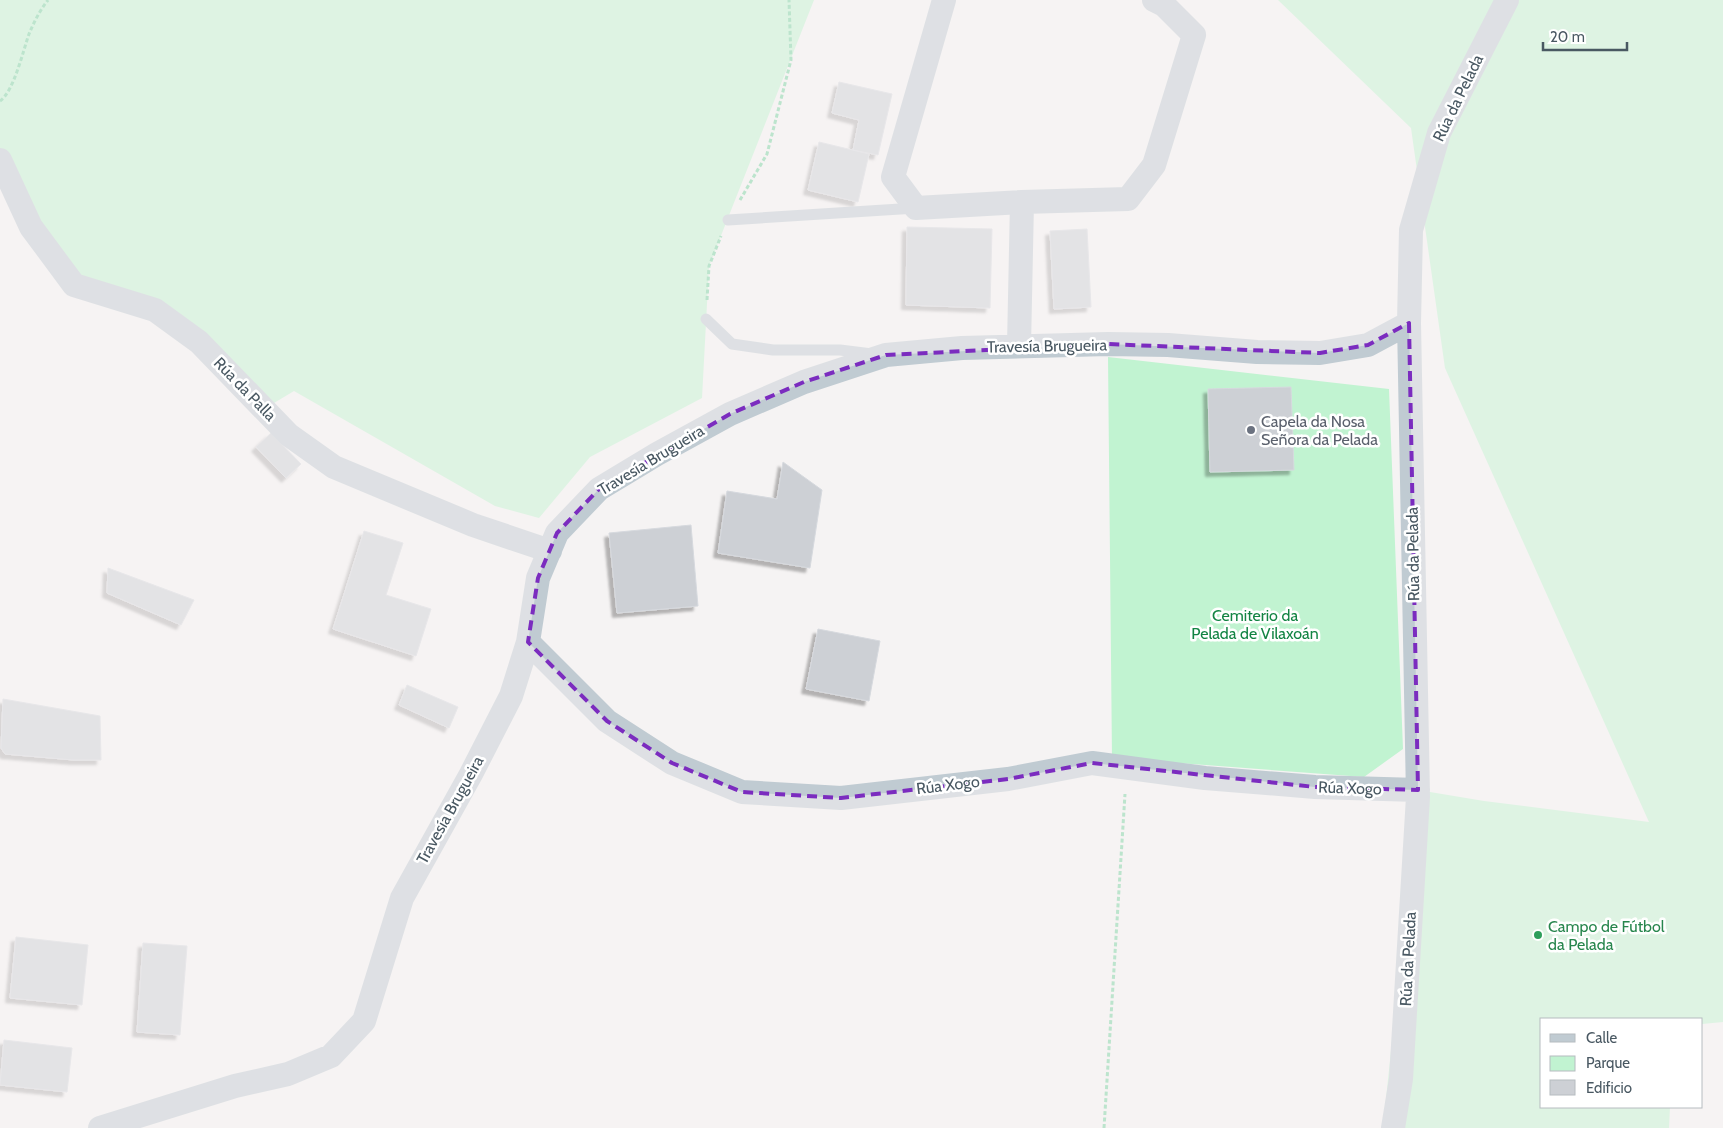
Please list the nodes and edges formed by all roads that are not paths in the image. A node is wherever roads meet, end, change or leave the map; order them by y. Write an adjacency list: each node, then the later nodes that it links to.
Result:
1 (944, 0): 6 (street)
2 (1154, 0): 5 (street)
3 (1507, 0): 9 (street, Rúa da Pelada)
4 (0, 160): 12 (street, Rúa da Palla)
5 (1022, 202): 6 (street); 10 (street)
6 (916, 208): 7 (lane)
7 (728, 220)
8 (706, 318): 11 (lane)
9 (1409, 323): 10 (street, Travesía Brugueira); 14 (street, Rúa da Pelada)
10 (1019, 346): 11 (street, Travesía Brugueira)
11 (886, 355): 12 (street, Travesía Brugueira)
12 (550, 551): 13 (street, Travesía Brugueira)
13 (528, 642): 14 (street, Rúa Xogo); 15 (street, Travesía Brugueira)
14 (1418, 790): 16 (street, Rúa da Pelada)
15 (100, 1128)
16 (1393, 1128)

